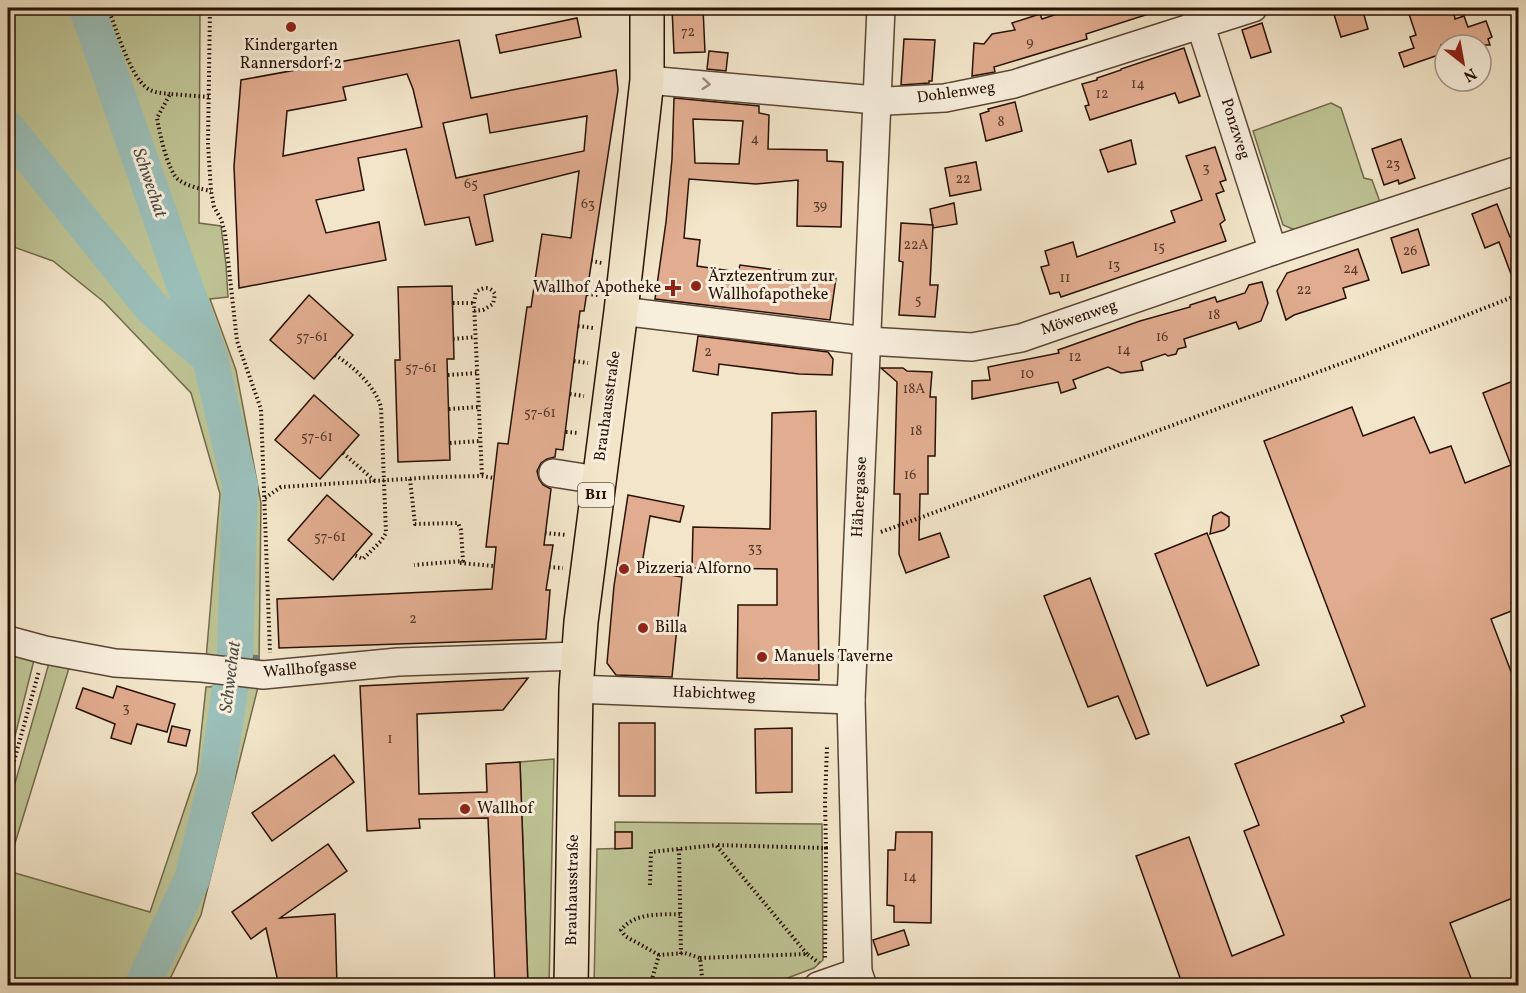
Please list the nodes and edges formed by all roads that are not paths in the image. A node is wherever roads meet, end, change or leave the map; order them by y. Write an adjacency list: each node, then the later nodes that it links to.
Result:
1 (647, 8): 5 (main road, Brauhausstraße / B11)
2 (881, 8): 6 (street, Hähergasse)
3 (1253, 8): 4 (street, Dohlenweg)
4 (1198, 16): 6 (street, Dohlenweg); 8 (street, Ponzweg)
5 (647, 80): 6 (street, Dohlenweg, one-way to 6); 9 (main road, Brauhausstraße / B11)
6 (877, 99): 10 (street, Hähergasse)
7 (1518, 174): 8 (street, Möwenweg)
8 (1273, 251): 10 (street, Möwenweg)
9 (610, 303): 10 (street, Möwenweg); 12 (main road, Brauhausstraße / B11)
10 (867, 341): 16 (street, Hähergasse)
11 (553, 473): 12 (street)
12 (598, 480): 14 (main road, Brauhausstraße / B11)
13 (8, 640): 14 (street, Wallhofgasse)
14 (579, 656): 15 (main road, Brauhausstraße / B11)
15 (576, 689): 16 (street, Habichtweg); 19 (main road, Brauhausstraße / B11)
16 (851, 700): 17 (street, Hähergasse)
17 (860, 979): 18 (street)
18 (811, 982)
19 (571, 986)

